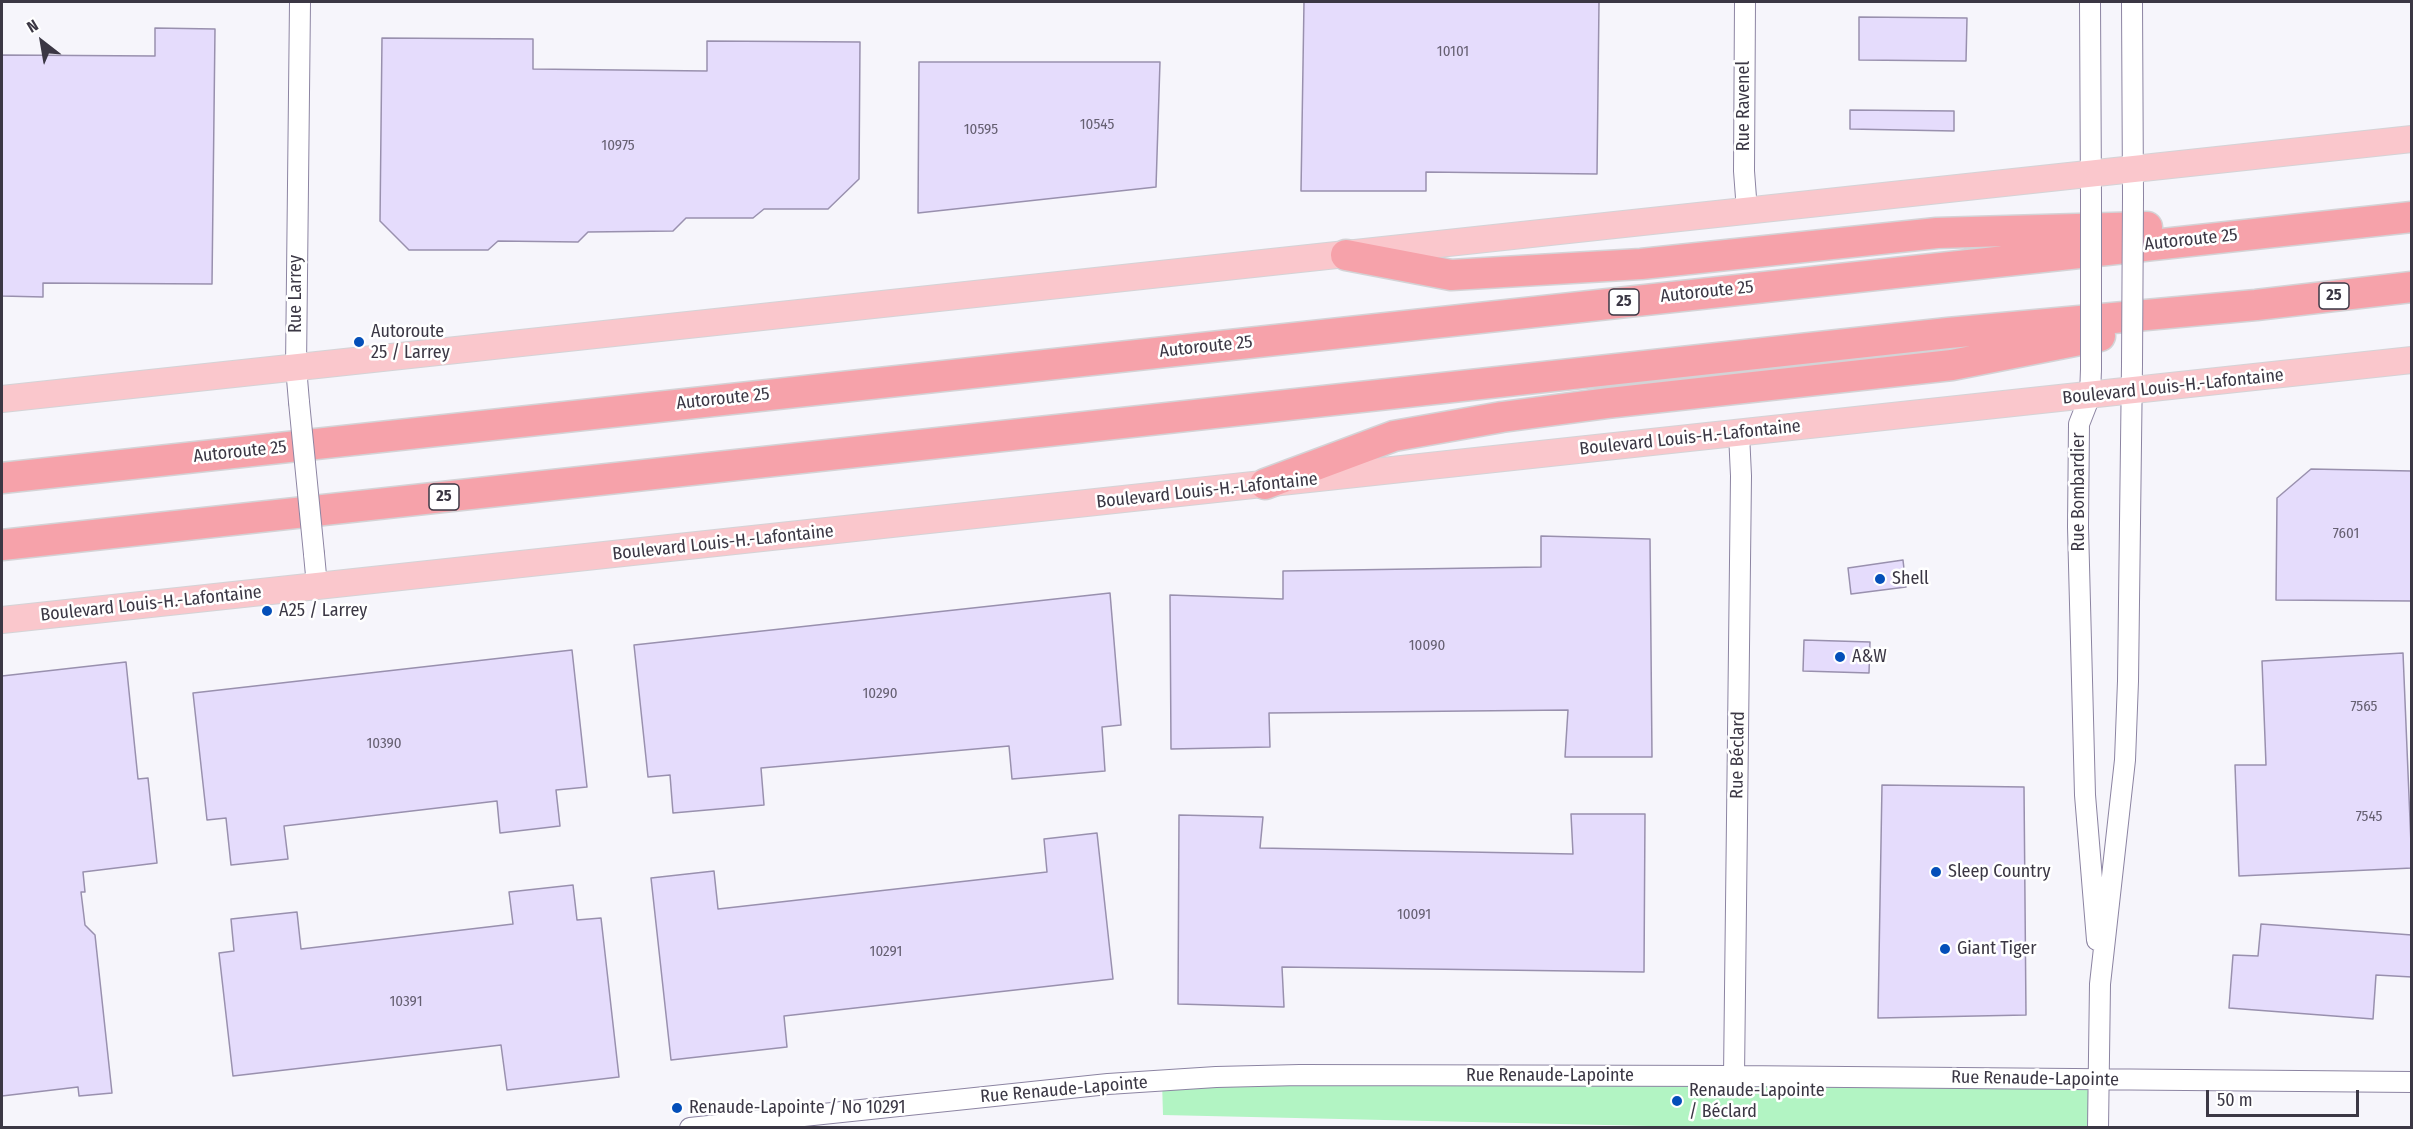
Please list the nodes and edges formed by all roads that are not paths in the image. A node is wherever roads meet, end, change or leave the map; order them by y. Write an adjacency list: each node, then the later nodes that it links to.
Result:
1 (300, 2): 15 (street, Rue Larrey)
2 (1745, 2): 8 (street, Rue Ravenel)
3 (2090, 2): 7 (street, Rue Bombardier)
4 (2132, 2): 6 (street, Rue Bombardier)
5 (2412, 140): 6 (main road)
6 (2134, 168): 7 (main road); 16 (street, Rue Bombardier, bridge)
7 (2091, 173): 8 (main road); 17 (street, Rue Bombardier, bridge)
8 (1747, 211): 11 (main road)
9 (2412, 217): 10 (highway, Autoroute 25 / 25)
10 (2368, 222): 11 (highway); 20 (highway, Autoroute 25 / 25)
11 (1346, 255): 15 (main road)
12 (2412, 287): 13 (highway, 25)
13 (2256, 305): 21 (highway); 22 (highway, 25)
14 (2412, 360): 16 (main road, Boulevard Louis-H.-Lafontaine)
15 (296, 367): 18 (main road); 23 (street, Rue Larrey, bridge)
16 (2131, 392): 17 (main road, Boulevard Louis-H.-Lafontaine); 25 (street, Rue Bombardier)
17 (2090, 396): 19 (main road, Boulevard Louis-H.-Lafontaine); 25 (street, Rue Bombardier)
18 (2, 399)
19 (1738, 434): 21 (main road, Boulevard Louis-H.-Lafontaine); 26 (street, Rue Béclard)
20 (2, 478)
21 (1265, 484): 23 (main road, Boulevard Louis-H.-Lafontaine)
22 (2, 545)
23 (317, 586): 24 (main road, Boulevard Louis-H.-Lafontaine)
24 (2, 620)
25 (2100, 984): 27 (street, Rue Bombardier)
26 (1734, 1076): 27 (street, Rue Renaude-Lapointe); 29 (street, Rue Renaude-Lapointe)
27 (2098, 1081): 28 (street, Rue Renaude-Lapointe); 30 (street, Rue Bombardier)
28 (2412, 1082)
29 (690, 1128)
30 (2098, 1128)

